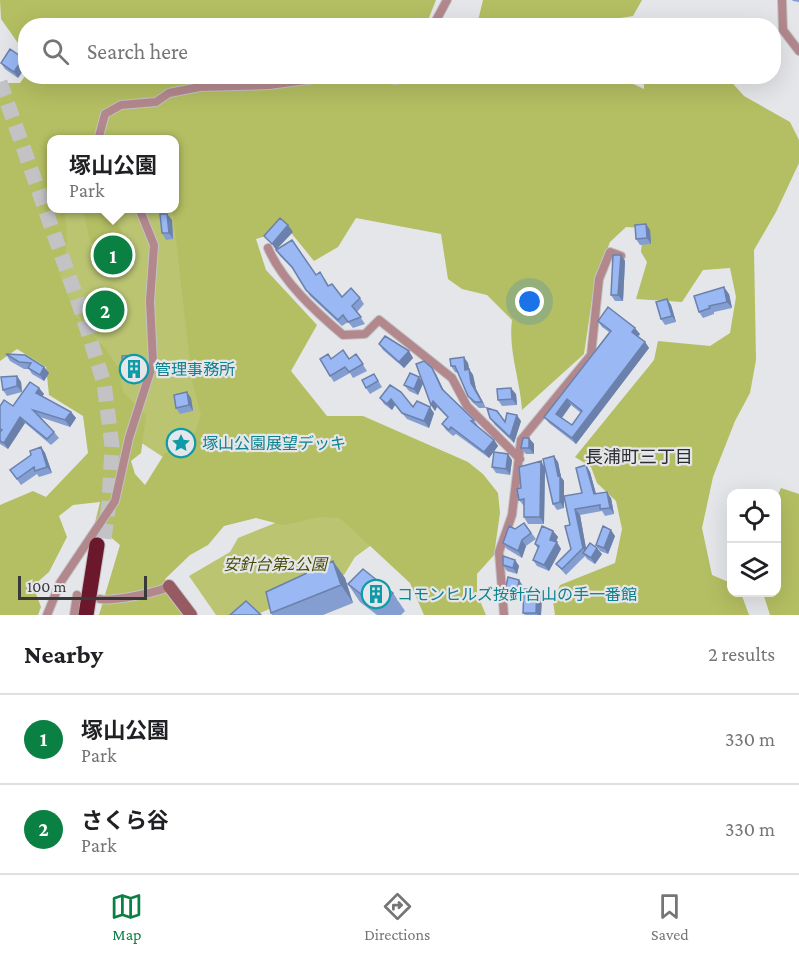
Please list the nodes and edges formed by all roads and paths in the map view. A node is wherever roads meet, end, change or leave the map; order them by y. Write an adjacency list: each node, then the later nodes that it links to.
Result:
1 (447, 0): 3 (street)
2 (782, 0): 4 (street)
3 (437, 18)
4 (799, 51)
5 (276, 84): 6 (street)
6 (99, 135)
7 (141, 213): 14 (street)
8 (268, 248): 10 (street)
9 (621, 256): 10 (street)
10 (520, 459): 19 (street)
11 (169, 586): 13 (street); 18 (street)
12 (77, 595): 15 (street)
13 (100, 599)
14 (47, 615)
15 (74, 615)
16 (86, 615): 17 (highway)
17 (91, 615)
18 (191, 615)
19 (504, 615)

